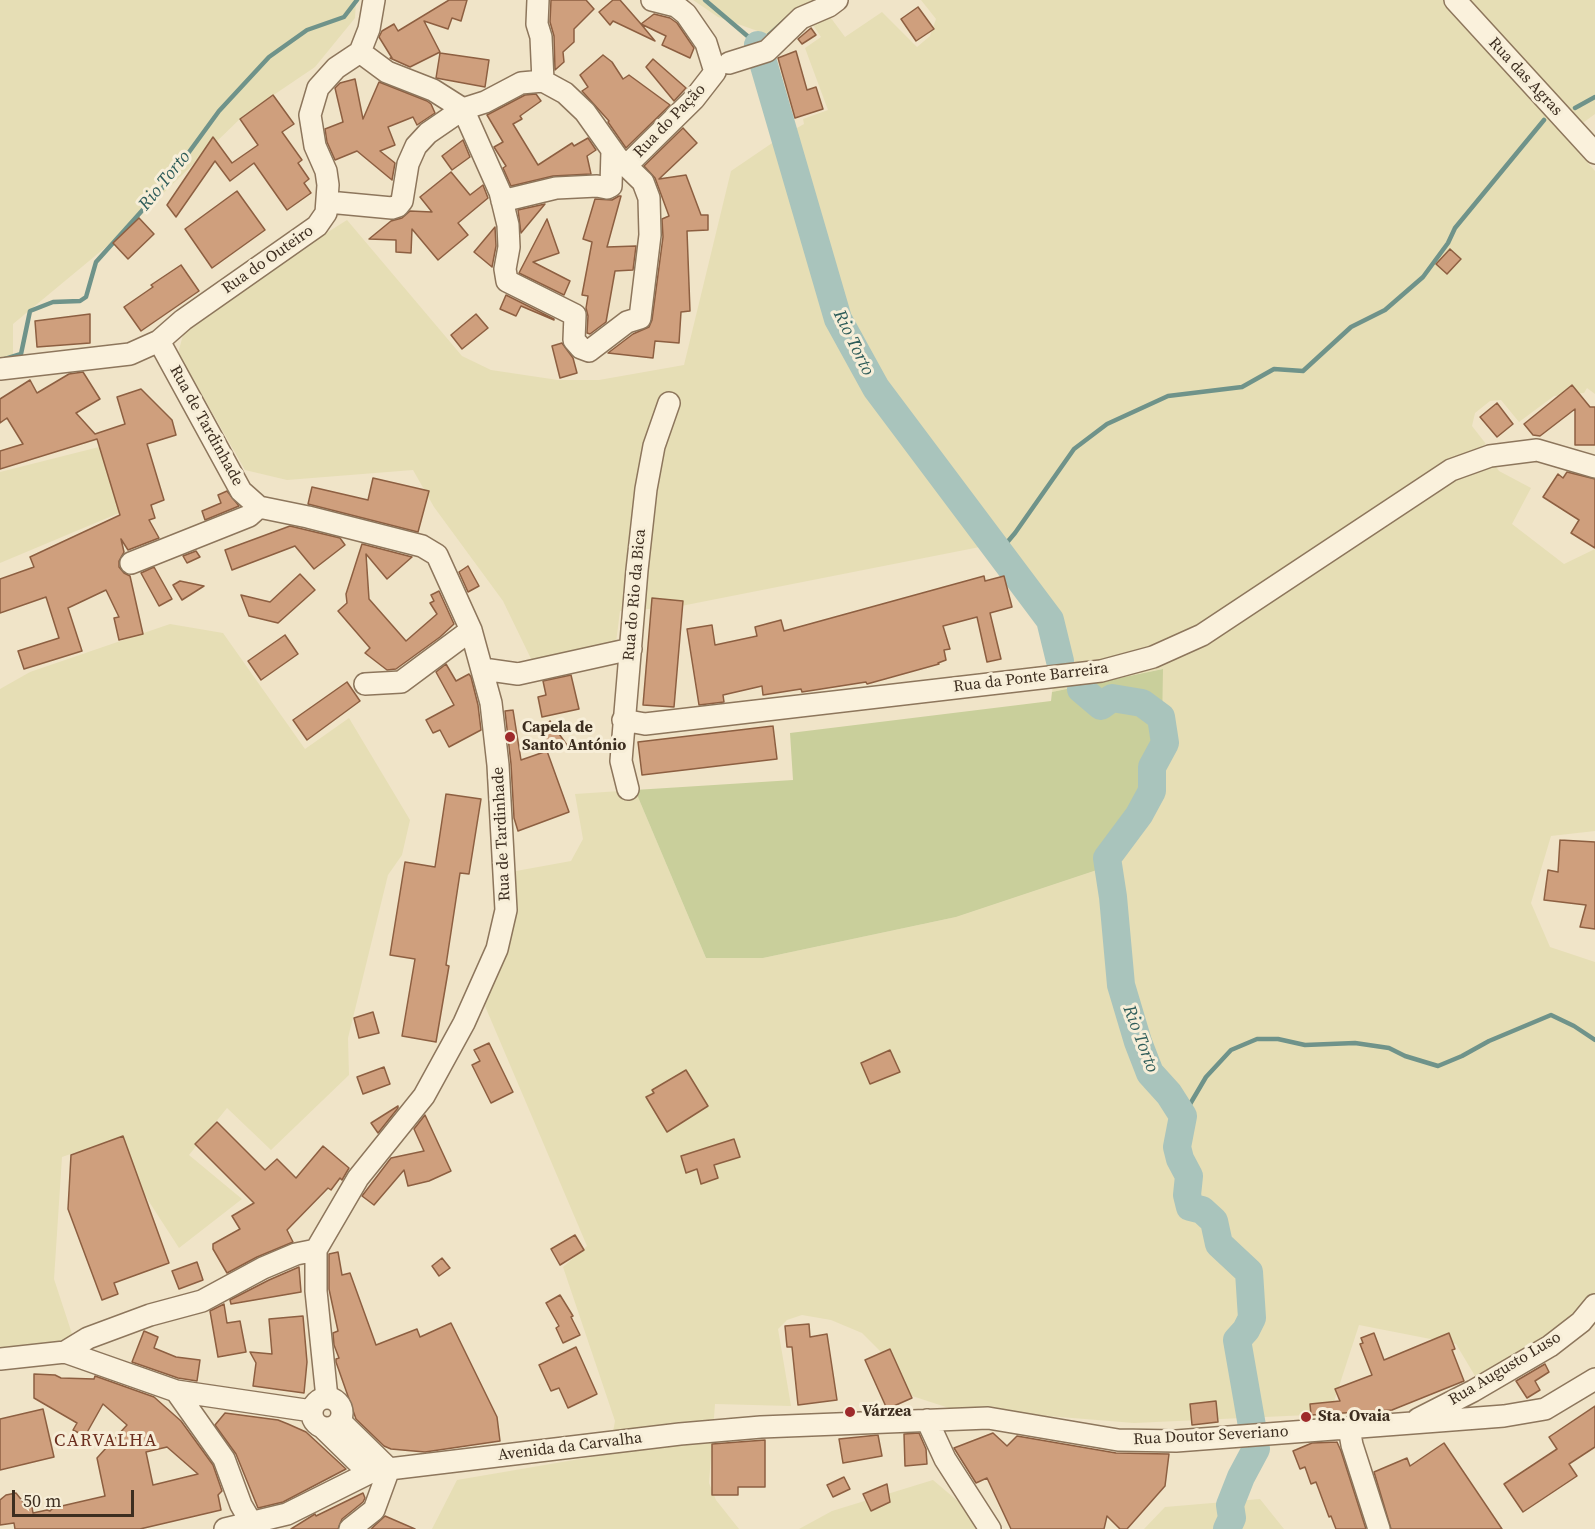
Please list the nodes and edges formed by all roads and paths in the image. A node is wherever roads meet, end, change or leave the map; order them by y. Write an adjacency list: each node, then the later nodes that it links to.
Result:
1 (538, 0): 8 (street)
2 (652, 0): 12 (street, Rua do Pação)
3 (837, 0): 7 (street)
4 (1455, 0): 11 (street, Rua das Agras)
5 (374, 1): 6 (street)
6 (360, 52): 9 (street); 14 (street)
7 (729, 63)
8 (543, 81): 9 (street); 10 (street)
9 (463, 109): 13 (street); 14 (street)
10 (612, 150): 12 (street); 13 (street)
11 (1595, 153)
12 (626, 166): 13 (street)
13 (502, 201)
14 (328, 202): 15 (street, Rua do Outeiro)
15 (159, 340): 16 (street, Rua do Outeiro); 19 (street, Rua de Tardinhade)
16 (0, 369)
17 (669, 403): 22 (street, Rua do Rio da Bica)
18 (1595, 467): 25 (street, Rua da Ponte Barreira)
19 (259, 507): 20 (street); 21 (street, Rua de Tardinhade)
20 (131, 563)
21 (471, 630): 23 (street, Rua de Tardinhade); 24 (street)
22 (631, 649): 23 (street); 25 (street, Rua do Rio da Bica)
23 (483, 669): 27 (street, Rua de Tardinhade)
24 (365, 684)
25 (623, 720): 26 (street, Rua do Rio da Bica)
26 (628, 789)
27 (316, 1250): 29 (street); 33 (street)
28 (1595, 1305): 35 (street, Rua Augusto Luso)
29 (65, 1352): 30 (street); 32 (street)
30 (0, 1359)
31 (1595, 1379): 35 (street, Rua Doutor Severiano)
32 (176, 1391): 33 (street); 38 (street)
33 (325, 1414): 37 (street)
34 (927, 1420): 36 (street, Rua Doutor Severiano); 37 (street, Avenida da Carvalha); 41 (street)
35 (1408, 1424): 36 (street, Rua Doutor Severiano)
36 (1349, 1428): 42 (street)
37 (379, 1471): 38 (street, Avenida da Carvalha); 40 (street)
38 (253, 1526): 39 (street, Avenida da Carvalha)
39 (225, 1529)
40 (350, 1529)
41 (990, 1529)
42 (1379, 1529)

